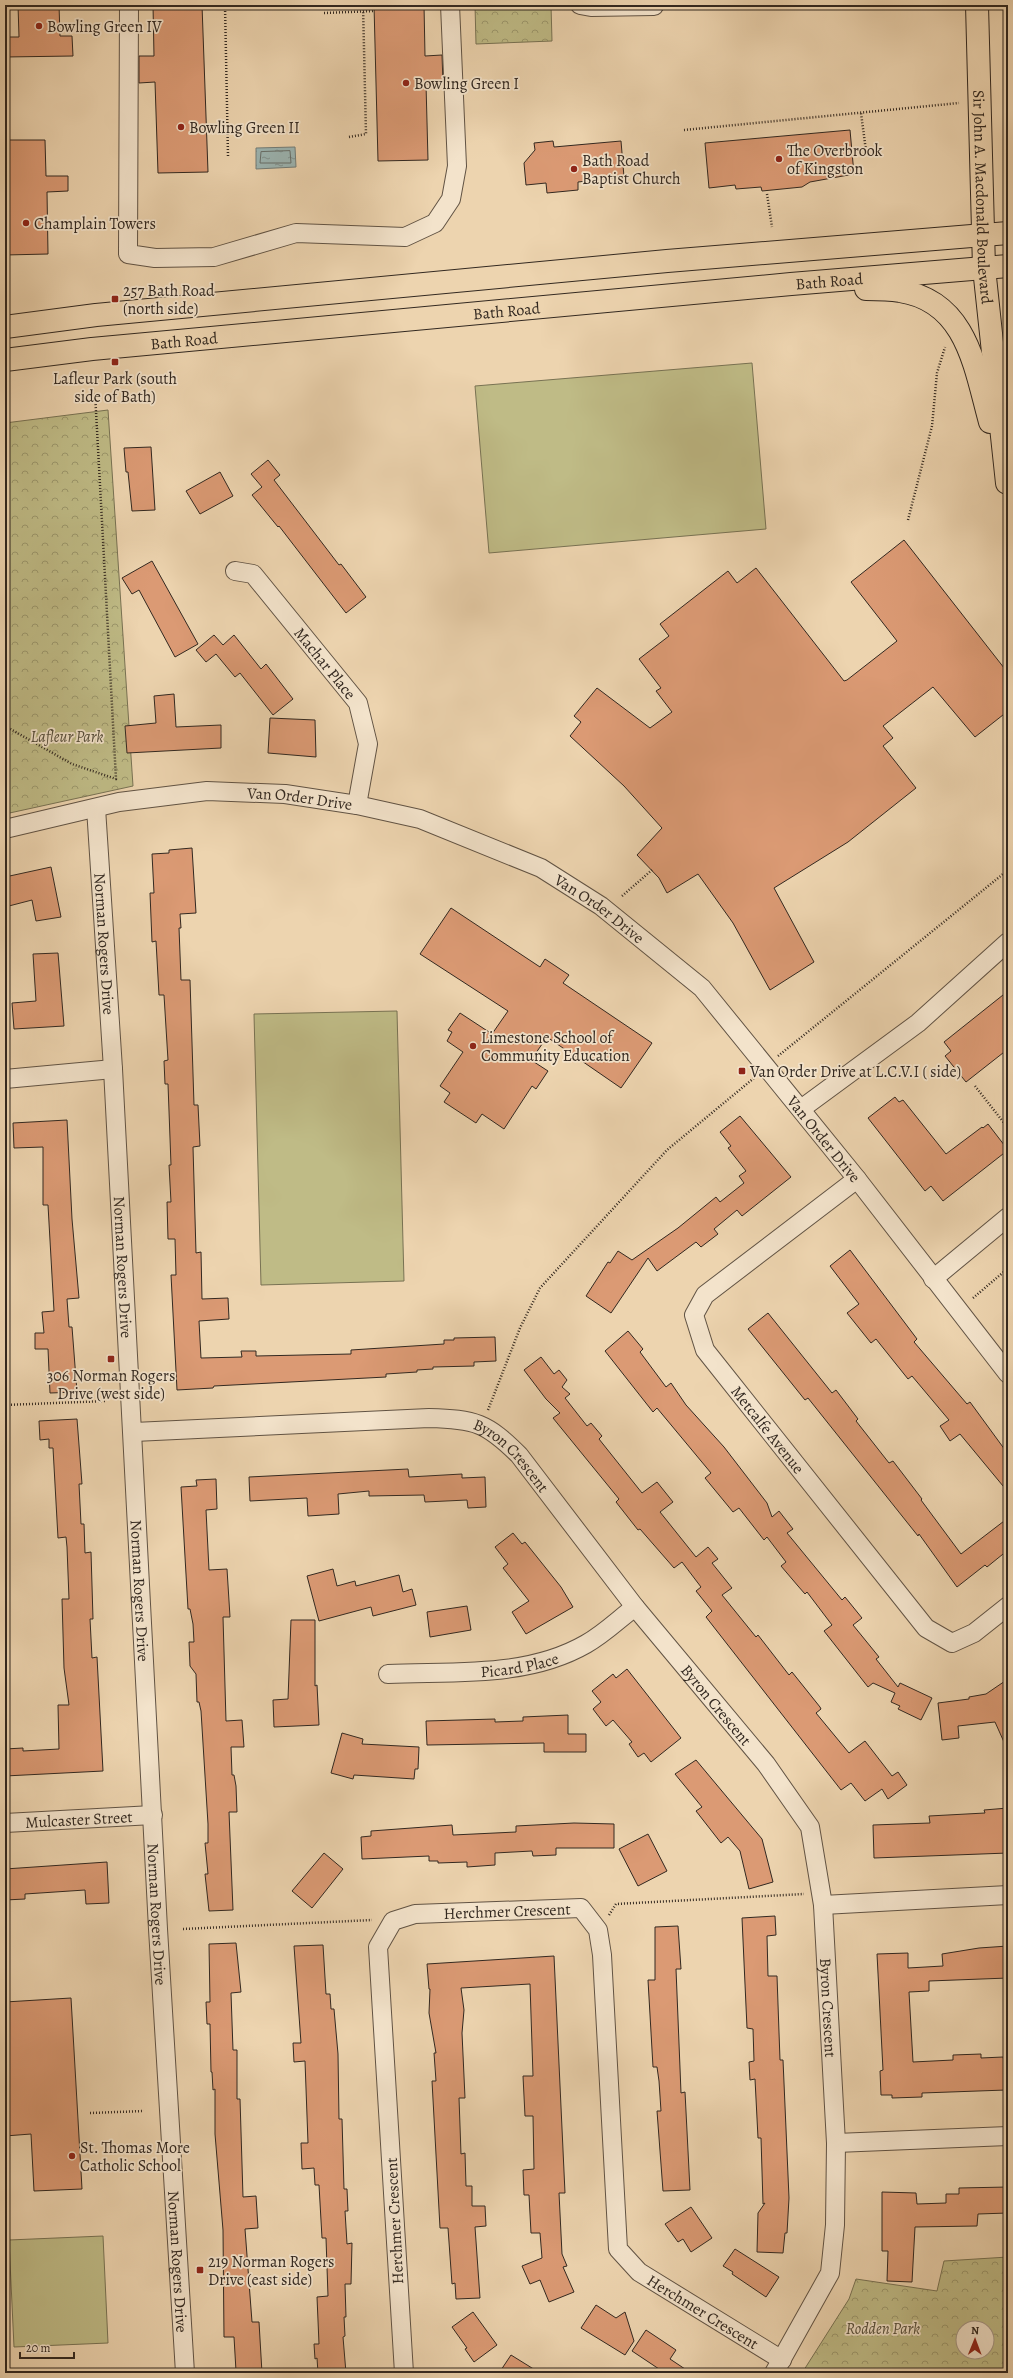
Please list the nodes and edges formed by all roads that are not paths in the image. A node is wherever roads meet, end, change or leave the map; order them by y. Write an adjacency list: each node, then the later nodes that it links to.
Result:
1 (129, 5): 2 (street)
2 (450, 5)
3 (580, 5): 5 (street)
4 (977, 5): 7 (main road, Sir John A. Macdonald Boulevard)
5 (654, 6)
6 (1008, 233): 7 (main road, Bath Road)
7 (982, 236): 9 (main road, Sir John A. Macdonald Boulevard); 11 (main road, Bath Road)
8 (1008, 266): 9 (main road, Bath Road)
9 (984, 268): 10 (main road, Bath Road); 13 (main road, Sir John A. Macdonald Boulevard)
10 (791, 284): 12 (main road, Bath Road); 13 (main road)
11 (5, 327)
12 (5, 360)
13 (1007, 485)
14 (235, 571): 15 (street, Machar Place)
15 (357, 806): 16 (street, Van Order Drive); 21 (street, Van Order Drive)
16 (96, 808): 17 (street, Van Order Drive); 19 (street, Norman Rogers Drive)
17 (5, 829)
18 (1008, 942): 21 (street)
19 (113, 1069): 20 (street); 26 (street, Norman Rogers Drive)
20 (5, 1079)
21 (801, 1109): 22 (street, Van Order Drive)
22 (857, 1179): 24 (street, Van Order Drive); 27 (street, Metcalfe Avenue)
23 (1008, 1217): 24 (street)
24 (933, 1278): 25 (street, Van Order Drive)
25 (1008, 1374)
26 (134, 1432): 28 (street, Byron Crescent); 30 (street, Norman Rogers Drive)
27 (1008, 1606)
28 (635, 1607): 29 (street, Picard Place); 33 (street, Byron Crescent)
29 (388, 1674)
30 (153, 1815): 31 (street, Mulcaster Street); 37 (street, Norman Rogers Drive)
31 (5, 1823)
32 (1008, 1895): 33 (street)
33 (823, 1899): 35 (street, Byron Crescent)
34 (1008, 2136): 35 (street)
35 (836, 2143): 36 (street, Byron Crescent)
36 (778, 2366): 38 (street, Herchmer Crescent)
37 (185, 2373)
38 (404, 2373)

